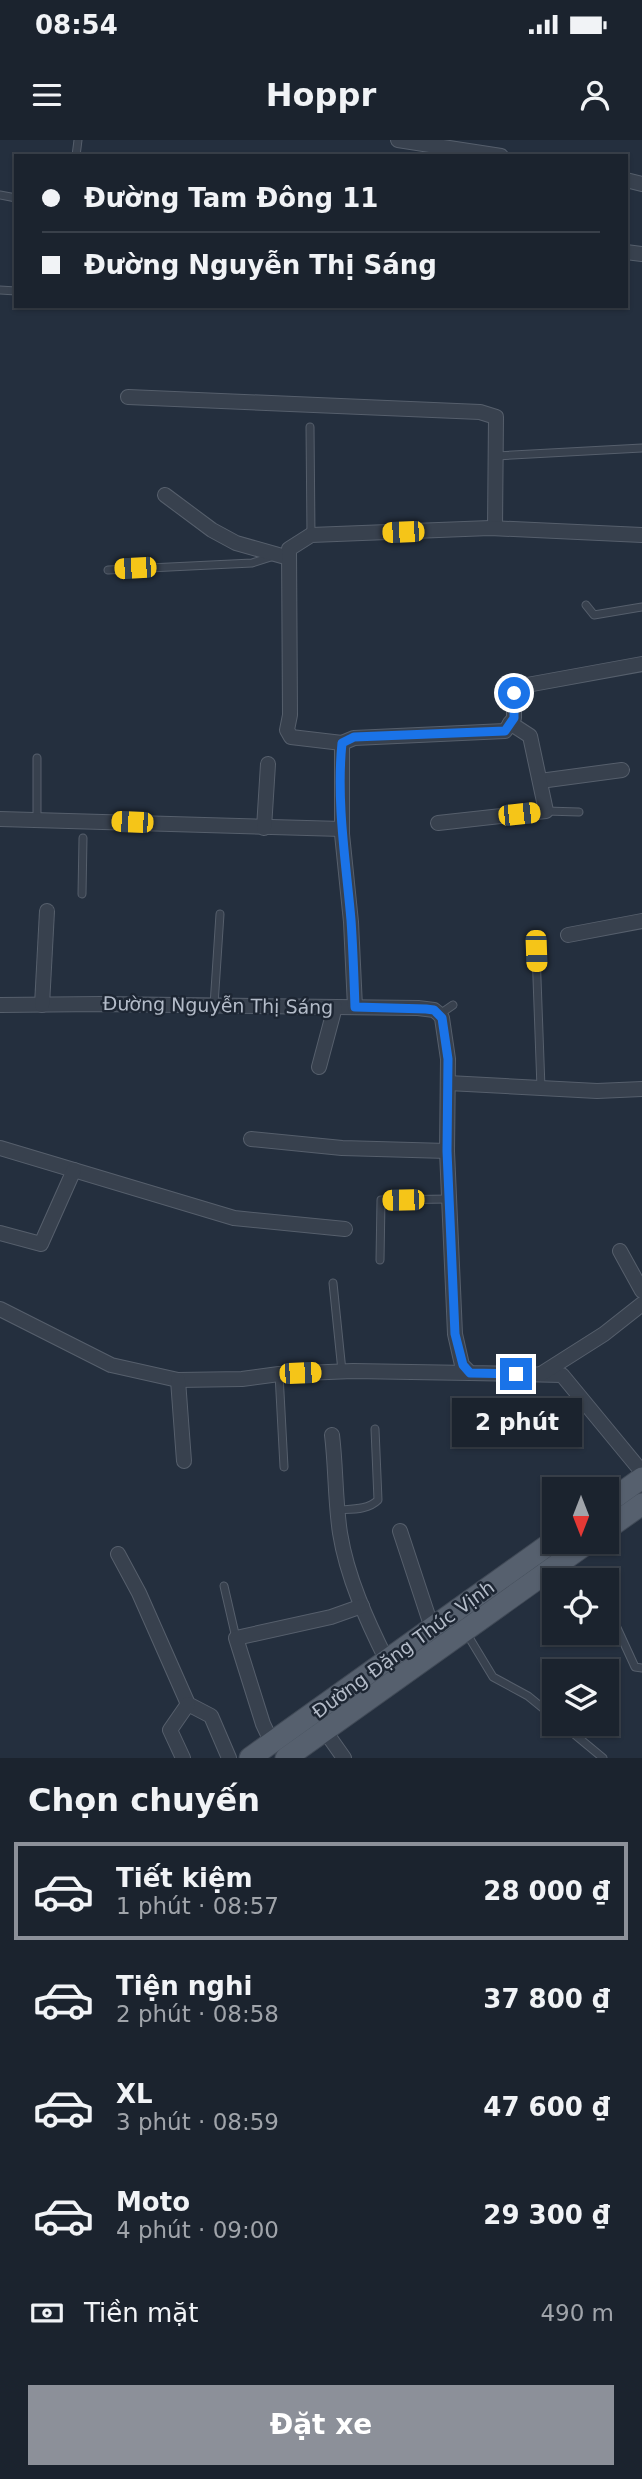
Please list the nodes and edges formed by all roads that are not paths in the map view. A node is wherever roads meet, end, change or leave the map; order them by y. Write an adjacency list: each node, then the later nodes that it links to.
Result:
1 (398, 140): 2 (street)
2 (488, 154)
3 (128, 397): 6 (street)
4 (310, 427): 10 (lane)
5 (642, 448): 6 (lane)
6 (495, 456): 8 (street)
7 (165, 495): 11 (street)
8 (495, 528): 9 (street); 10 (street)
9 (642, 535)
10 (311, 536): 11 (street)
11 (283, 556): 12 (lane); 17 (street)
12 (108, 570)
13 (586, 605): 14 (lane)
14 (642, 607)
15 (642, 664): 16 (street)
16 (510, 723): 17 (street); 21 (street)
17 (342, 743): 28 (street)
18 (37, 758): 25 (lane)
19 (268, 764): 27 (street)
20 (622, 770): 21 (street)
21 (540, 781): 22 (street)
22 (546, 811): 23 (lane); 26 (street)
23 (579, 812)
24 (0, 819): 25 (street)
25 (37, 819): 27 (street)
26 (438, 822)
27 (264, 828): 28 (street)
28 (342, 829): 41 (street)
29 (83, 838): 30 (lane)
30 (82, 894)
31 (47, 911): 37 (street)
32 (220, 914): 38 (lane)
33 (642, 921): 34 (street)
34 (568, 934)
35 (536, 951): 45 (lane)
36 (0, 1005): 37 (street, Đường Nguyễn Thị Sáng)
37 (43, 1005): 38 (street, Đường Nguyễn Thị Sáng)
38 (214, 1005): 40 (street, Đường Nguyễn Thị Sáng)
39 (453, 1005): 42 (lane)
40 (335, 1007): 41 (street, Đường Nguyễn Thị Sáng); 43 (street)
41 (355, 1007): 42 (street, Đường Nguyễn Thị Sáng)
42 (439, 1014): 44 (street)
43 (319, 1067)
44 (448, 1083): 45 (street); 49 (street)
45 (541, 1088): 46 (street)
46 (642, 1089)
47 (251, 1139): 49 (street)
48 (0, 1148): 50 (street)
49 (447, 1151): 51 (street)
50 (74, 1170): 52 (street); 53 (street)
51 (449, 1199): 55 (lane); 61 (street)
52 (345, 1228)
53 (0, 1233)
54 (620, 1251): 57 (street)
55 (380, 1260)
56 (333, 1283): 60 (lane)
57 (642, 1291)
58 (642, 1304): 63 (street)
59 (0, 1309): 64 (street)
60 (342, 1371): 61 (street); 62 (street)
61 (470, 1373): 63 (street)
62 (279, 1374): 64 (street); 68 (lane)
63 (540, 1375): 69 (street)
64 (178, 1380): 67 (street)
65 (375, 1429): 73 (lane)
66 (332, 1435): 73 (street)
67 (184, 1461)
68 (284, 1467)
69 (642, 1472)
70 (642, 1478): 71 (main road)
71 (620, 1494)
72 (642, 1504): 74 (main road)
73 (338, 1510): 82 (street)
74 (620, 1519)
75 (400, 1531): 83 (street)
76 (542, 1549): 83 (main road, Đường Đặng Thúc Vịnh)
77 (118, 1553): 89 (street)
78 (571, 1554): 79 (main road, Đường Đặng Thúc Vịnh)
79 (558, 1563): 80 (lane); 84 (main road, Đường Đặng Thúc Vịnh)
80 (563, 1568)
81 (224, 1586): 86 (lane)
82 (362, 1605): 86 (street); 87 (street)
83 (432, 1628): 87 (main road, Đường Đặng Thúc Vịnh)
84 (465, 1630): 90 (lane); 91 (main road, Đường Đặng Thúc Vịnh)
85 (619, 1633): 88 (lane)
86 (236, 1638): 93 (street)
87 (387, 1661): 93 (main road, Đường Đặng Thúc Vịnh)
88 (642, 1668)
89 (188, 1704): 94 (street); 95 (street)
90 (542, 1707)
91 (325, 1731): 93 (main road, Đường Đặng Thúc Vịnh); 97 (street)
92 (576, 1736): 98 (lane)
93 (279, 1751): 96 (main road, Đường Đặng Thúc Vịnh)
94 (183, 1758)
95 (229, 1758)
96 (250, 1758)
97 (344, 1758)
98 (603, 1758)

